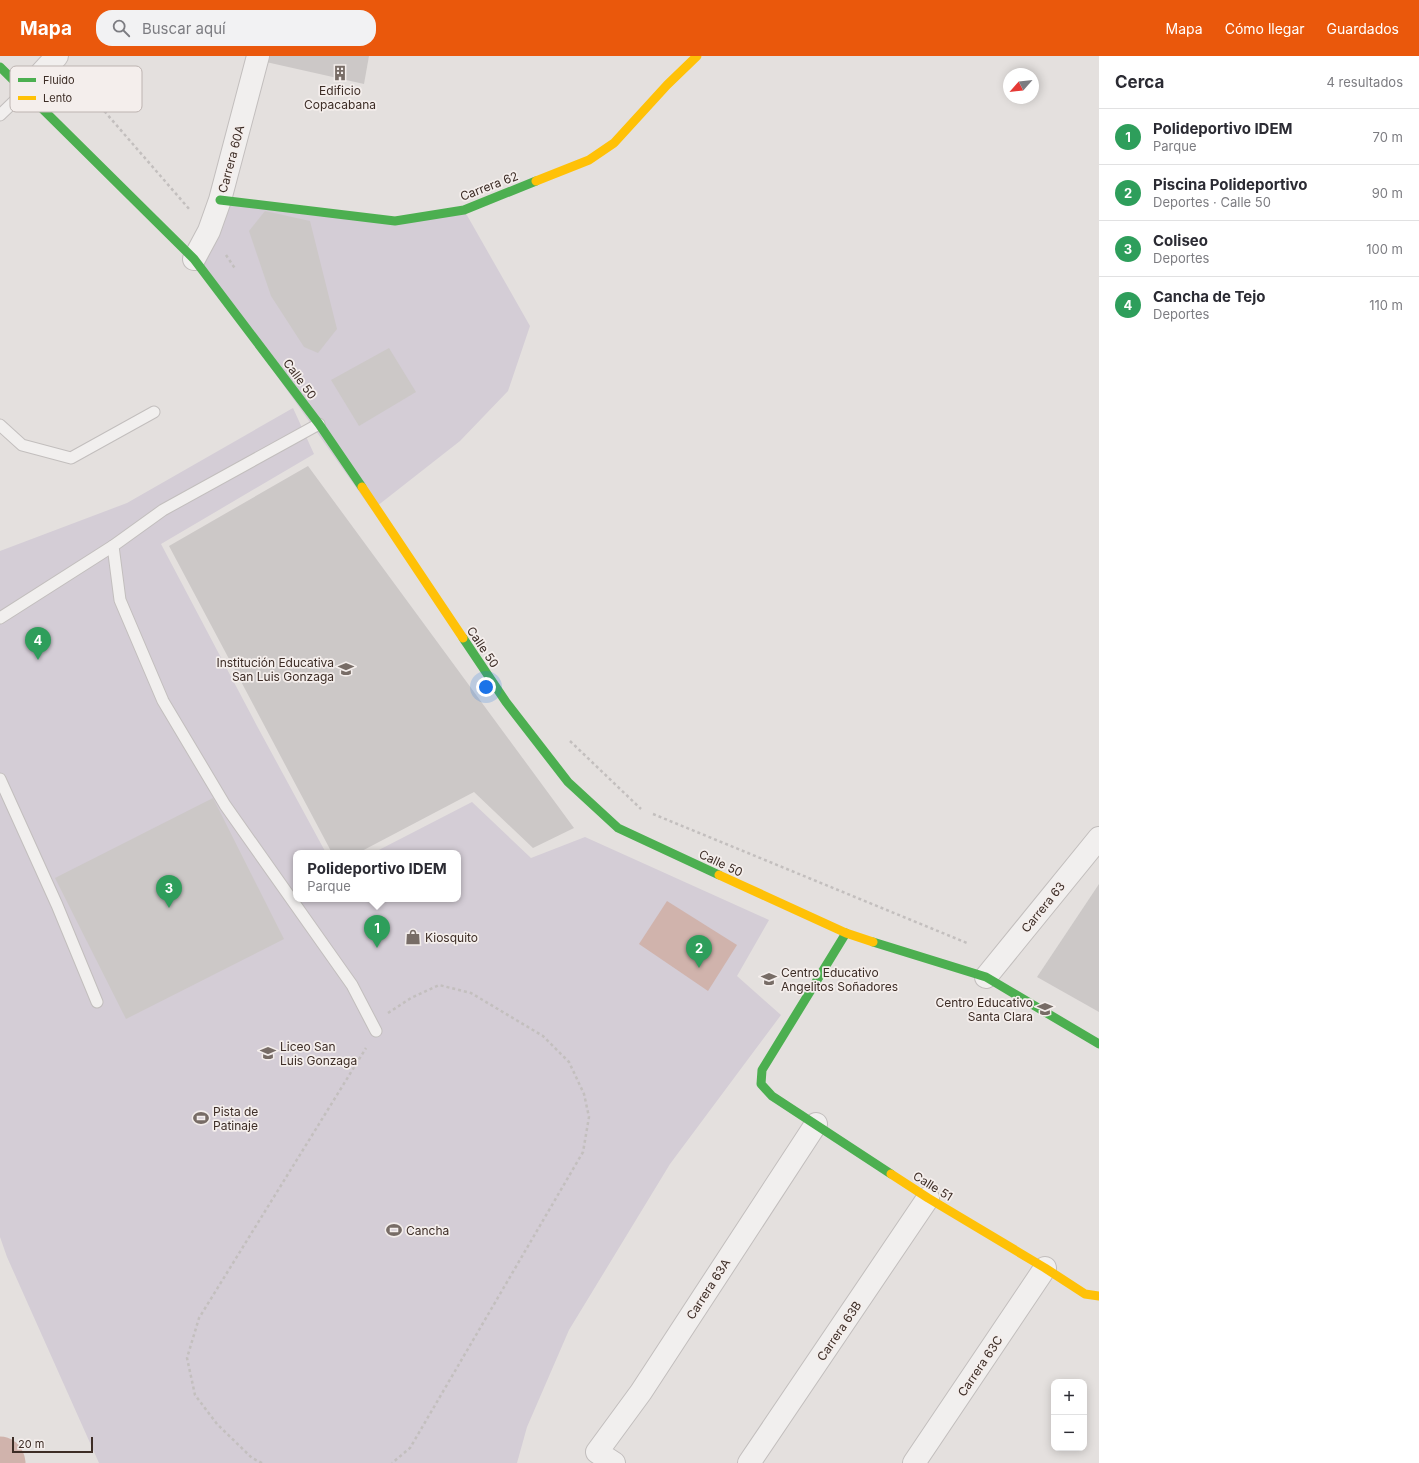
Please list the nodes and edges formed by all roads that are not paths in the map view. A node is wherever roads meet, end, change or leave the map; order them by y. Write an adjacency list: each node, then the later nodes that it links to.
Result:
1 (57, 56): 4 (street)
2 (258, 56): 10 (street, Carrera 60A)
3 (698, 56): 10 (main road, Carrera 62)
4 (48, 66)
5 (2, 70): 6 (main road, Calle 50)
6 (10, 77)
7 (10, 105): 9 (lane)
8 (46, 112): 11 (main road, Calle 50)
9 (0, 115)
10 (220, 200): 11 (street, Carrera 60A)
11 (194, 259): 14 (main road, Calle 50)
12 (154, 412): 13 (lane)
13 (0, 424)
14 (319, 424): 15 (lane); 21 (main road, Calle 50)
15 (113, 546): 16 (lane); 19 (lane)
16 (0, 618)
17 (0, 779): 23 (lane)
18 (1099, 838): 22 (street, Carrera 63)
19 (293, 901)
20 (293, 902): 24 (lane)
21 (846, 933): 22 (main road, Calle 50); 26 (main road, Calle 51)
22 (986, 977): 25 (main road, Calle 50)
23 (98, 1002)
24 (376, 1031)
25 (1099, 1044)
26 (816, 1124): 27 (main road, Calle 51); 30 (street, Carrera 63A)
27 (928, 1198): 28 (main road, Calle 51); 31 (street, Carrera 63B)
28 (1045, 1268): 29 (main road, Calle 51); 32 (street, Carrera 63C)
29 (1099, 1296)
30 (606, 1457)
31 (749, 1463)
32 (914, 1463)

